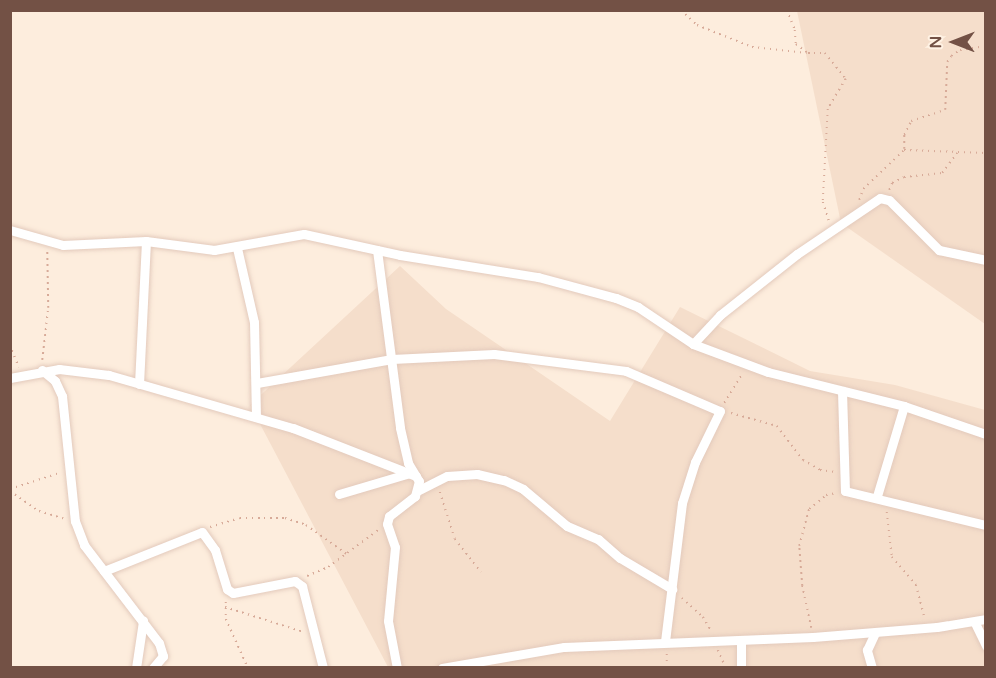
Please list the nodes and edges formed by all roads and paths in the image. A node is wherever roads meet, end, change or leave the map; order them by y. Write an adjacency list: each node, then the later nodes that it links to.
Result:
1 (681, 10): 4 (path)
2 (787, 10): 4 (path)
3 (986, 45): 5 (path)
4 (808, 53): 11 (path)
5 (904, 150): 6 (path); 9 (path)
6 (958, 151): 7 (path); 8 (path)
7 (986, 153)
8 (889, 200): 9 (street); 16 (street)
9 (860, 210): 11 (street)
10 (10, 230): 13 (street)
11 (829, 231): 17 (street)
12 (146, 241): 13 (street); 14 (street); 25 (street)
13 (47, 243): 21 (path)
14 (237, 248): 15 (street); 24 (street)
15 (377, 250): 17 (street); 19 (street)
16 (986, 260)
17 (693, 344): 20 (street)
18 (10, 345): 22 (path)
19 (392, 359): 24 (street); 28 (street); 33 (street)
20 (748, 364): 26 (street); 28 (path)
21 (42, 370): 22 (street); 25 (street); 31 (street)
22 (22, 374): 23 (street)
23 (10, 378)
24 (257, 383): 29 (street)
25 (139, 384): 29 (street)
26 (843, 391): 27 (street); 32 (street)
27 (904, 406): 30 (street); 39 (street)
28 (720, 411): 32 (path); 50 (street)
29 (256, 417): 33 (street)
30 (986, 434)
31 (69, 473): 35 (path); 41 (street)
32 (842, 473): 37 (street)
33 (413, 474): 36 (street); 38 (street)
34 (437, 479): 36 (street); 47 (path); 50 (street)
35 (10, 490): 41 (path)
36 (419, 490): 43 (street)
37 (845, 491): 39 (street); 58 (path)
38 (339, 494)
39 (877, 496): 40 (street)
40 (888, 501): 42 (street); 55 (path)
41 (75, 521): 46 (street)
42 (986, 525)
43 (388, 530): 45 (path); 67 (street)
44 (202, 532): 45 (path); 46 (street); 49 (street)
45 (347, 554): 48 (path)
46 (104, 571): 53 (street)
47 (481, 572)
48 (295, 581): 49 (street); 57 (street)
49 (227, 589): 51 (path)
50 (672, 589): 59 (street); 60 (path)
51 (225, 607): 57 (path); 65 (path)
52 (986, 619): 54 (street)
53 (143, 621): 63 (street); 64 (street)
54 (975, 623): 55 (street); 62 (street)
55 (928, 628): 56 (street)
56 (874, 633): 58 (street); 72 (street)
57 (316, 635): 66 (street)
58 (813, 637): 61 (street)
59 (665, 641): 60 (street); 68 (street); 69 (path)
60 (714, 641): 61 (street); 70 (path)
61 (741, 641): 71 (street)
62 (986, 646)
63 (136, 668)
64 (153, 668)
65 (248, 668)
66 (323, 668)
67 (397, 668)
68 (442, 668)
69 (667, 668)
70 (726, 668)
71 (741, 668)
72 (872, 668)

